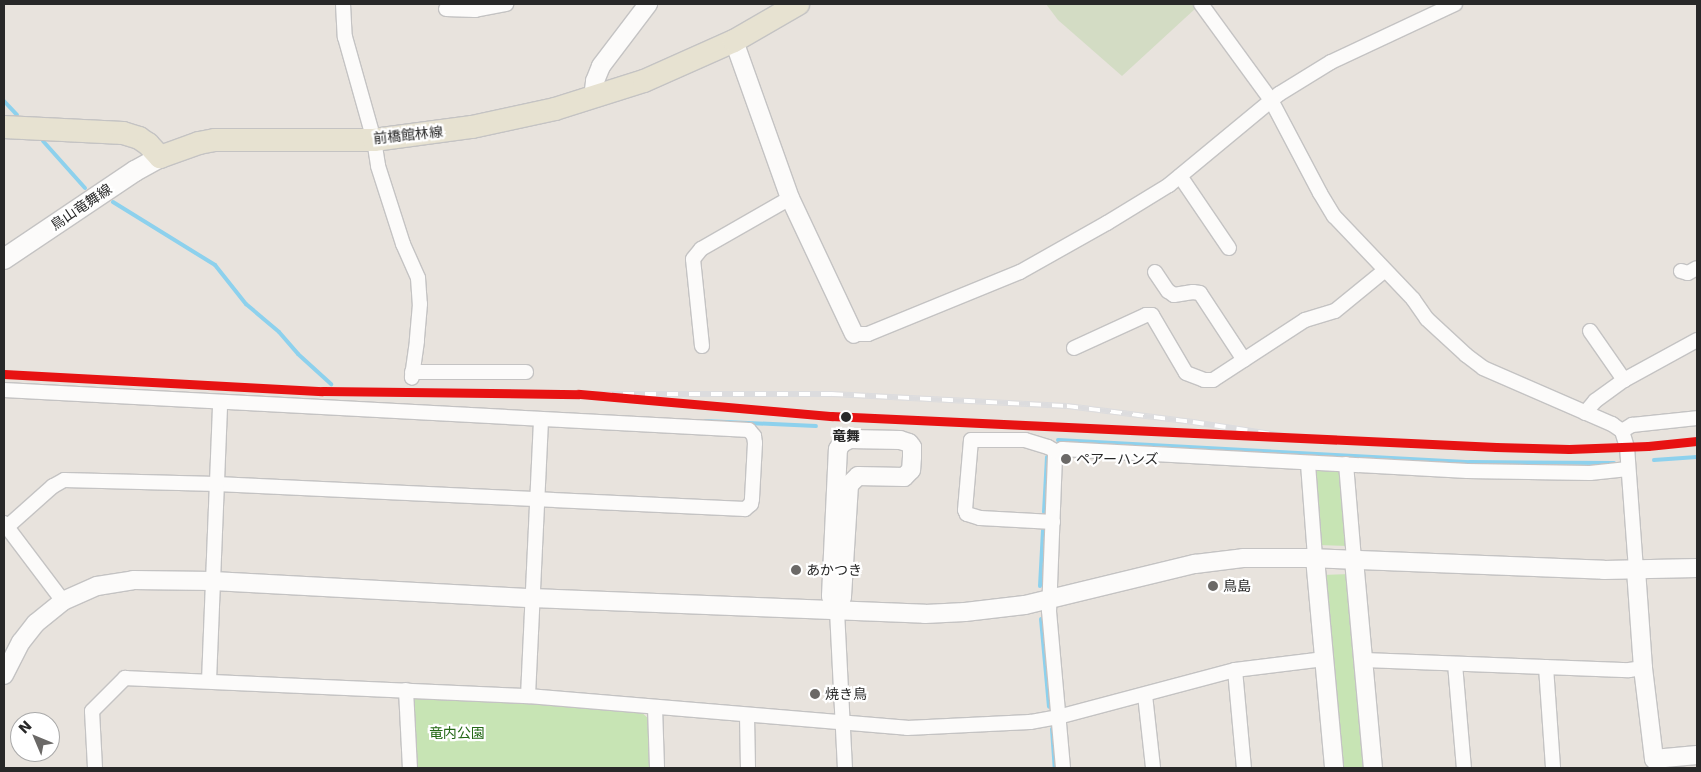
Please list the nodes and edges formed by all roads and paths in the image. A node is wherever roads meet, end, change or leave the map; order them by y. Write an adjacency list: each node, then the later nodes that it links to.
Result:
1 (343, 4): 12 (street)
2 (506, 4): 7 (street)
3 (643, 4): 9 (street)
4 (798, 4): 8 (main road, 前橋館林線)
5 (1201, 4): 10 (street)
6 (1455, 4): 10 (street)
7 (449, 8)
8 (734, 41): 9 (main road, 前橋館林線); 15 (street)
9 (593, 98): 12 (main road, 前橋館林線)
10 (1271, 100): 14 (street); 19 (street)
11 (4, 127): 13 (main road)
12 (374, 140): 13 (main road, 前橋館林線); 28 (street)
13 (160, 157): 17 (main road, 鳥山竜舞線)
14 (1180, 176): 16 (street); 23 (street)
15 (790, 198): 23 (street); 25 (street)
16 (1229, 248)
17 (4, 258)
18 (1697, 268): 20 (street)
19 (1384, 271): 27 (street); 32 (street)
20 (1681, 271)
21 (1155, 272): 27 (street)
22 (1590, 331): 29 (street)
23 (854, 334)
24 (1697, 340): 29 (street)
25 (702, 346)
26 (1074, 348): 27 (street)
27 (1244, 360)
28 (526, 372)
29 (1624, 380): 32 (street)
30 (4, 390): 31 (street)
31 (220, 402): 34 (street); 40 (street)
32 (1584, 413): 35 (street)
33 (1697, 418): 35 (street)
34 (542, 420): 41 (street); 41 (street)
35 (1622, 432): 39 (street)
36 (1057, 452): 37 (street); 42 (street); 42 (street)
37 (1308, 464): 38 (street); 44 (street)
38 (1346, 464): 39 (street); 45 (street)
39 (1628, 469): 47 (street)
40 (217, 484): 41 (street); 43 (street); 48 (street)
41 (536, 498): 49 (street)
42 (1053, 522): 51 (street)
43 (5, 525): 50 (street)
44 (1315, 558): 45 (street); 51 (street); 53 (street)
45 (1354, 560): 47 (street); 54 (street)
46 (1697, 568): 47 (street)
47 (1636, 570): 57 (street)
48 (213, 581): 49 (street); 50 (street); 60 (street)
49 (532, 598): 52 (street); 63 (street)
50 (63, 601): 59 (street)
51 (1049, 601): 52 (street); 66 (street)
52 (837, 610): 52 (street); 67 (street)
53 (1324, 659): 58 (street); 78 (street)
54 (1364, 660): 55 (street); 79 (street)
55 (1456, 664): 56 (street); 80 (street)
56 (1546, 667): 57 (street); 81 (street)
57 (1643, 668): 69 (street)
58 (1235, 670): 62 (street); 77 (street)
59 (4, 674)
60 (209, 681): 61 (street); 70 (street)
61 (406, 690): 63 (street); 71 (street)
62 (1145, 694): 66 (street); 76 (street)
63 (528, 696): 64 (street)
64 (654, 707): 65 (street); 72 (street)
65 (748, 716): 67 (street); 73 (street)
66 (1058, 717): 67 (street); 75 (street)
67 (842, 724): 74 (street)
68 (1697, 755): 69 (street)
69 (1654, 764)
70 (95, 768)
71 (410, 768)
72 (657, 768)
73 (748, 768)
74 (845, 768)
75 (1063, 768)
76 (1153, 768)
77 (1244, 768)
78 (1334, 768)
79 (1373, 768)
80 (1464, 768)
81 (1553, 768)

